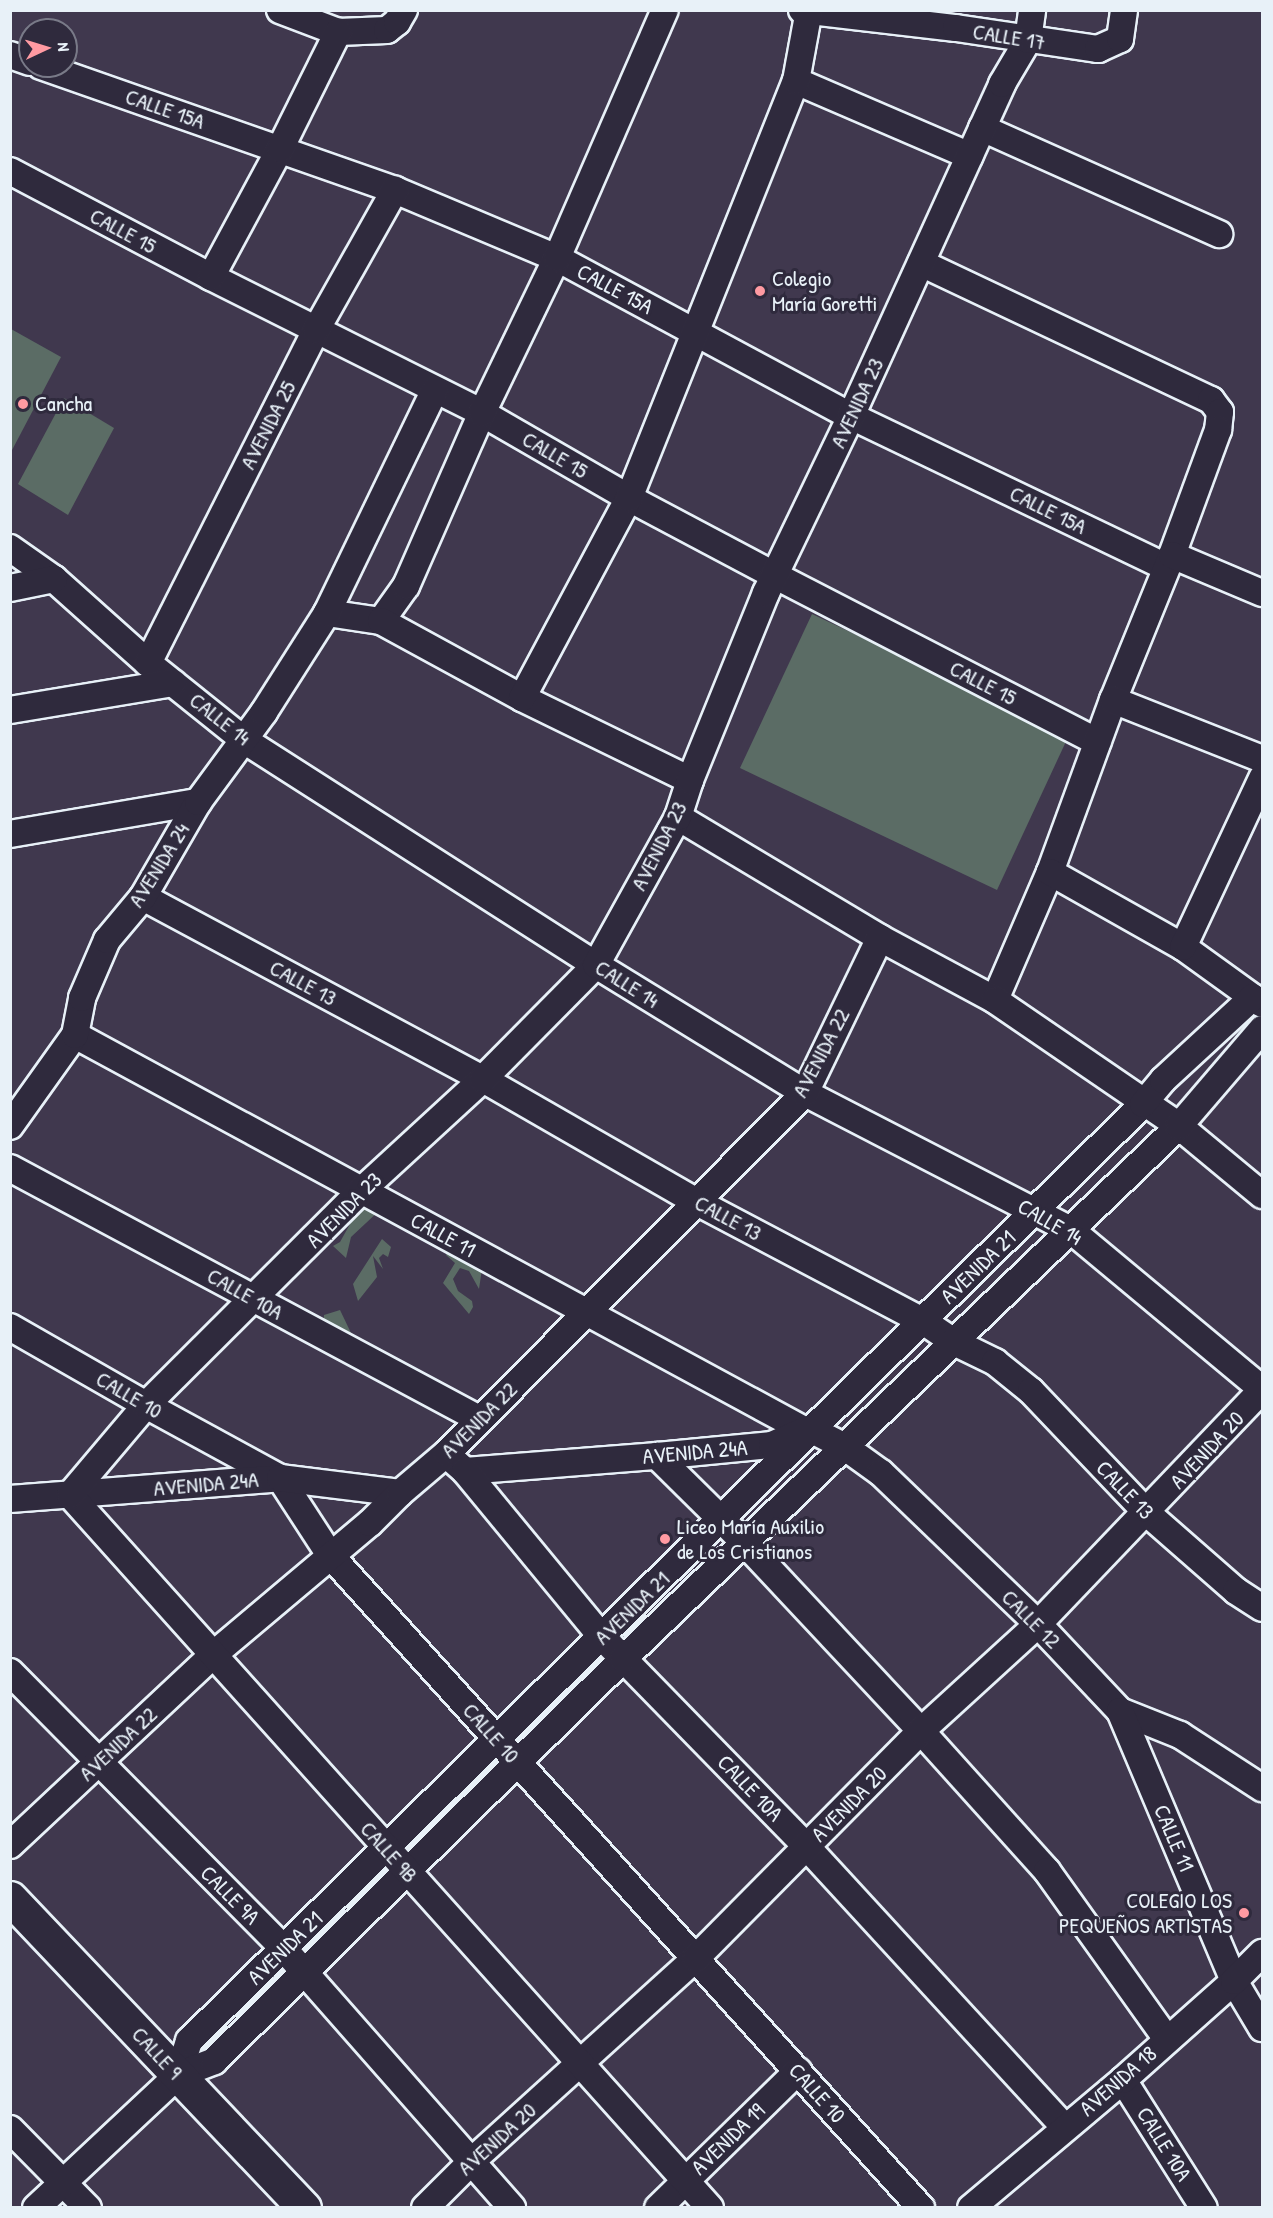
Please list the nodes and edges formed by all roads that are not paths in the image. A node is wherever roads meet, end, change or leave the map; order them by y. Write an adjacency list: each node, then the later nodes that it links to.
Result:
1 (280, 10): 9 (street)
2 (404, 10): 9 (street)
3 (665, 10): 19 (street)
4 (1032, 10): 10 (street, AVENIDA 23)
5 (1124, 10): 10 (street, CALLE 17)
6 (807, 11): 7 (street, CALLE 17); 12 (street)
7 (888, 15): 8 (street, CALLE 17)
8 (958, 19): 10 (street, CALLE 17)
9 (338, 32): 14 (street)
10 (1028, 40): 13 (street, AVENIDA 23)
11 (76, 78): 14 (street, CALLE 15A)
12 (796, 81): 15 (street); 23 (street)
13 (982, 128): 15 (street, AVENIDA 23); 18 (street)
14 (280, 149): 17 (street, CALLE 15A); 21 (street)
15 (970, 156): 20 (street, AVENIDA 23)
16 (10, 171): 21 (street, CALLE 15)
17 (395, 190): 19 (street, CALLE 15A); 22 (street, AVENIDA 25)
18 (1219, 234)
19 (557, 258): 23 (street, CALLE 15A); 25 (street)
20 (921, 263): 26 (street, AVENIDA 23); 29 (street)
21 (211, 278): 22 (street, CALLE 15)
22 (316, 330): 24 (street, CALLE 15); 36 (street, AVENIDA 25)
23 (694, 332): 26 (street, CALLE 15A); 27 (street)
24 (435, 390): 25 (street, CALLE 15); 34 (street, AVENIDA 24)
25 (482, 413): 27 (street, CALLE 15); 35 (street)
26 (851, 416): 29 (street, CALLE 15A); 30 (street, AVENIDA 23)
27 (629, 498): 30 (street, CALLE 15); 38 (street)
28 (10, 548): 31 (street, CALLE 14)
29 (1169, 561): 33 (street, CALLE 15A); 39 (street)
30 (774, 575): 42 (street, CALLE 15); 45 (street, AVENIDA 23)
31 (54, 579): 32 (street); 36 (street, CALLE 14)
32 (10, 588)
33 (1263, 593)
34 (327, 613): 35 (street); 41 (street, AVENIDA 24)
35 (381, 621): 38 (street)
36 (148, 663): 37 (street, CALLE 14)
37 (173, 683): 40 (street); 41 (street, CALLE 14)
38 (522, 698): 45 (street)
39 (1113, 700): 42 (street); 43 (street)
40 (10, 710)
41 (244, 740): 46 (street, AVENIDA 24); 53 (street, CALLE 14)
42 (1097, 742): 49 (street)
43 (1263, 759)
44 (1263, 778): 52 (street)
45 (690, 780): 47 (street, AVENIDA 23)
46 (198, 802): 48 (street); 50 (street, AVENIDA 24)
47 (678, 817): 51 (street); 53 (street, AVENIDA 23)
48 (10, 834)
49 (1050, 873): 52 (street); 54 (street)
50 (143, 897): 57 (street, AVENIDA 24); 58 (street, CALLE 13)
51 (880, 938): 54 (street); 59 (street, AVENIDA 22)
52 (1183, 947): 55 (street)
53 (596, 965): 58 (street, AVENIDA 23); 59 (street, CALLE 14)
54 (995, 1000): 60 (street)
55 (1258, 1001): 60 (street, AVENIDA 21)
56 (1263, 1029): 62 (street, AVENIDA 21)
57 (75, 1035): 61 (street, AVENIDA 24); 64 (street, CALLE 11)
58 (483, 1079): 64 (street, AVENIDA 23); 66 (street, CALLE 13)
59 (805, 1093): 66 (street, AVENIDA 22); 67 (street, CALLE 14)
60 (1143, 1104): 62 (street); 67 (street, AVENIDA 21)
61 (10, 1126)
62 (1179, 1126): 65 (street); 68 (street, AVENIDA 21)
63 (10, 1168): 69 (street, CALLE 10A)
64 (361, 1191): 69 (street, AVENIDA 23); 70 (street, CALLE 11)
65 (1263, 1195)
66 (697, 1202): 70 (street, AVENIDA 22); 71 (street, CALLE 13)
67 (1034, 1212): 68 (street, CALLE 14); 71 (street, AVENIDA 21)
68 (1071, 1230): 73 (street, AVENIDA 21); 74 (street, CALLE 14)
69 (254, 1300): 75 (street, AVENIDA 23); 76 (street, CALLE 10A)
70 (586, 1311): 76 (street, AVENIDA 22); 77 (street, CALLE 11)
71 (923, 1321): 73 (street, CALLE 13); 77 (street, AVENIDA 21)
72 (10, 1327): 75 (street, CALLE 10)
73 (954, 1342): 78 (street, AVENIDA 21); 86 (street, CALLE 13)
74 (1263, 1389): 86 (street, AVENIDA 20)
75 (146, 1406): 82 (street, CALLE 10); 84 (street, AVENIDA 23)
76 (480, 1419): 79 (street, AVENIDA 22)
77 (808, 1430): 78 (street, CALLE 12); 80 (street, AVENIDA 24A); 87 (street, AVENIDA 21)
78 (845, 1447): 88 (street, AVENIDA 21); 91 (street, CALLE 12)
79 (447, 1453): 81 (street); 83 (street, AVENIDA 22)
80 (657, 1456): 81 (street, AVENIDA 24A); 87 (street)
81 (465, 1472): 92 (street, CALLE 10A)
82 (280, 1478): 83 (street, AVENIDA 24A); 84 (street, AVENIDA 24A); 89 (street, CALLE 10)
83 (400, 1493): 89 (street, AVENIDA 22)
84 (70, 1495): 85 (street, AVENIDA 24A); 93 (street, CALLE 9B)
85 (10, 1499)
86 (1147, 1513): 90 (street, CALLE 13); 91 (street, AVENIDA 20)
87 (721, 1520): 88 (street); 92 (street, AVENIDA 21)
88 (745, 1543): 94 (street, AVENIDA 21); 97 (street)
89 (330, 1555): 93 (street, AVENIDA 22); 98 (street, CALLE 10)
90 (1263, 1608)
91 (1038, 1624): 96 (street, CALLE 12); 97 (street, AVENIDA 20)
92 (602, 1637): 94 (street, CALLE 10A); 98 (street, AVENIDA 21)
93 (213, 1655): 99 (street, AVENIDA 22); 104 (street, CALLE 9B)
94 (624, 1659): 100 (street, AVENIDA 21); 103 (street, CALLE 10A)
95 (10, 1672): 99 (street, CALLE 9A)
96 (1120, 1711): 101 (street, CALLE 12); 111 (street, CALLE 11)
97 (921, 1731): 103 (street, AVENIDA 20); 113 (street)
98 (497, 1740): 100 (street, CALLE 10); 104 (street, AVENIDA 21)
99 (99, 1761): 102 (street, AVENIDA 22); 107 (street, CALLE 9A)
100 (518, 1762): 105 (street, AVENIDA 21); 109 (street, CALLE 10)
101 (1263, 1788)
102 (10, 1845)
103 (806, 1846): 109 (street, AVENIDA 20); 118 (street, CALLE 10A)
104 (386, 1849): 105 (street, CALLE 9B); 107 (street, AVENIDA 21)
105 (407, 1872): 110 (street, AVENIDA 21); 114 (street, CALLE 9B)
106 (10, 1898): 116 (street, CALLE 9)
107 (284, 1949): 110 (street, CALLE 9A); 116 (street, AVENIDA 21)
108 (1263, 1953): 111 (street, AVENIDA 18)
109 (696, 1958): 114 (street, AVENIDA 20); 115 (street, CALLE 10)
110 (305, 1972): 116 (street, AVENIDA 21); 120 (street, CALLE 9A)
111 (1234, 1981): 112 (street, CALLE 11); 113 (street, AVENIDA 18)
112 (1263, 2028)
113 (1167, 2039): 117 (street, AVENIDA 18)
114 (581, 2064): 120 (street, AVENIDA 20); 121 (street, CALLE 9B)
115 (798, 2071): 121 (street, AVENIDA 19); 130 (street, CALLE 10)
116 (178, 2075): 122 (street, AVENIDA 21); 125 (street, CALLE 9)
117 (1123, 2080): 118 (street, AVENIDA 18); 132 (street, CALLE 10A)
118 (1065, 2127): 131 (street, AVENIDA 18)
119 (10, 2129): 122 (street)
120 (472, 2162): 126 (street, AVENIDA 20); 127 (street, CALLE 9A)
121 (686, 2181): 128 (street, AVENIDA 19); 129 (street, CALLE 9B)
122 (63, 2182): 123 (street, AVENIDA 21); 124 (street)
123 (36, 2208)
124 (88, 2208)
125 (304, 2208)
126 (425, 2208)
127 (512, 2208)
128 (658, 2208)
129 (710, 2208)
130 (921, 2208)
131 (971, 2208)
132 (1204, 2208)

